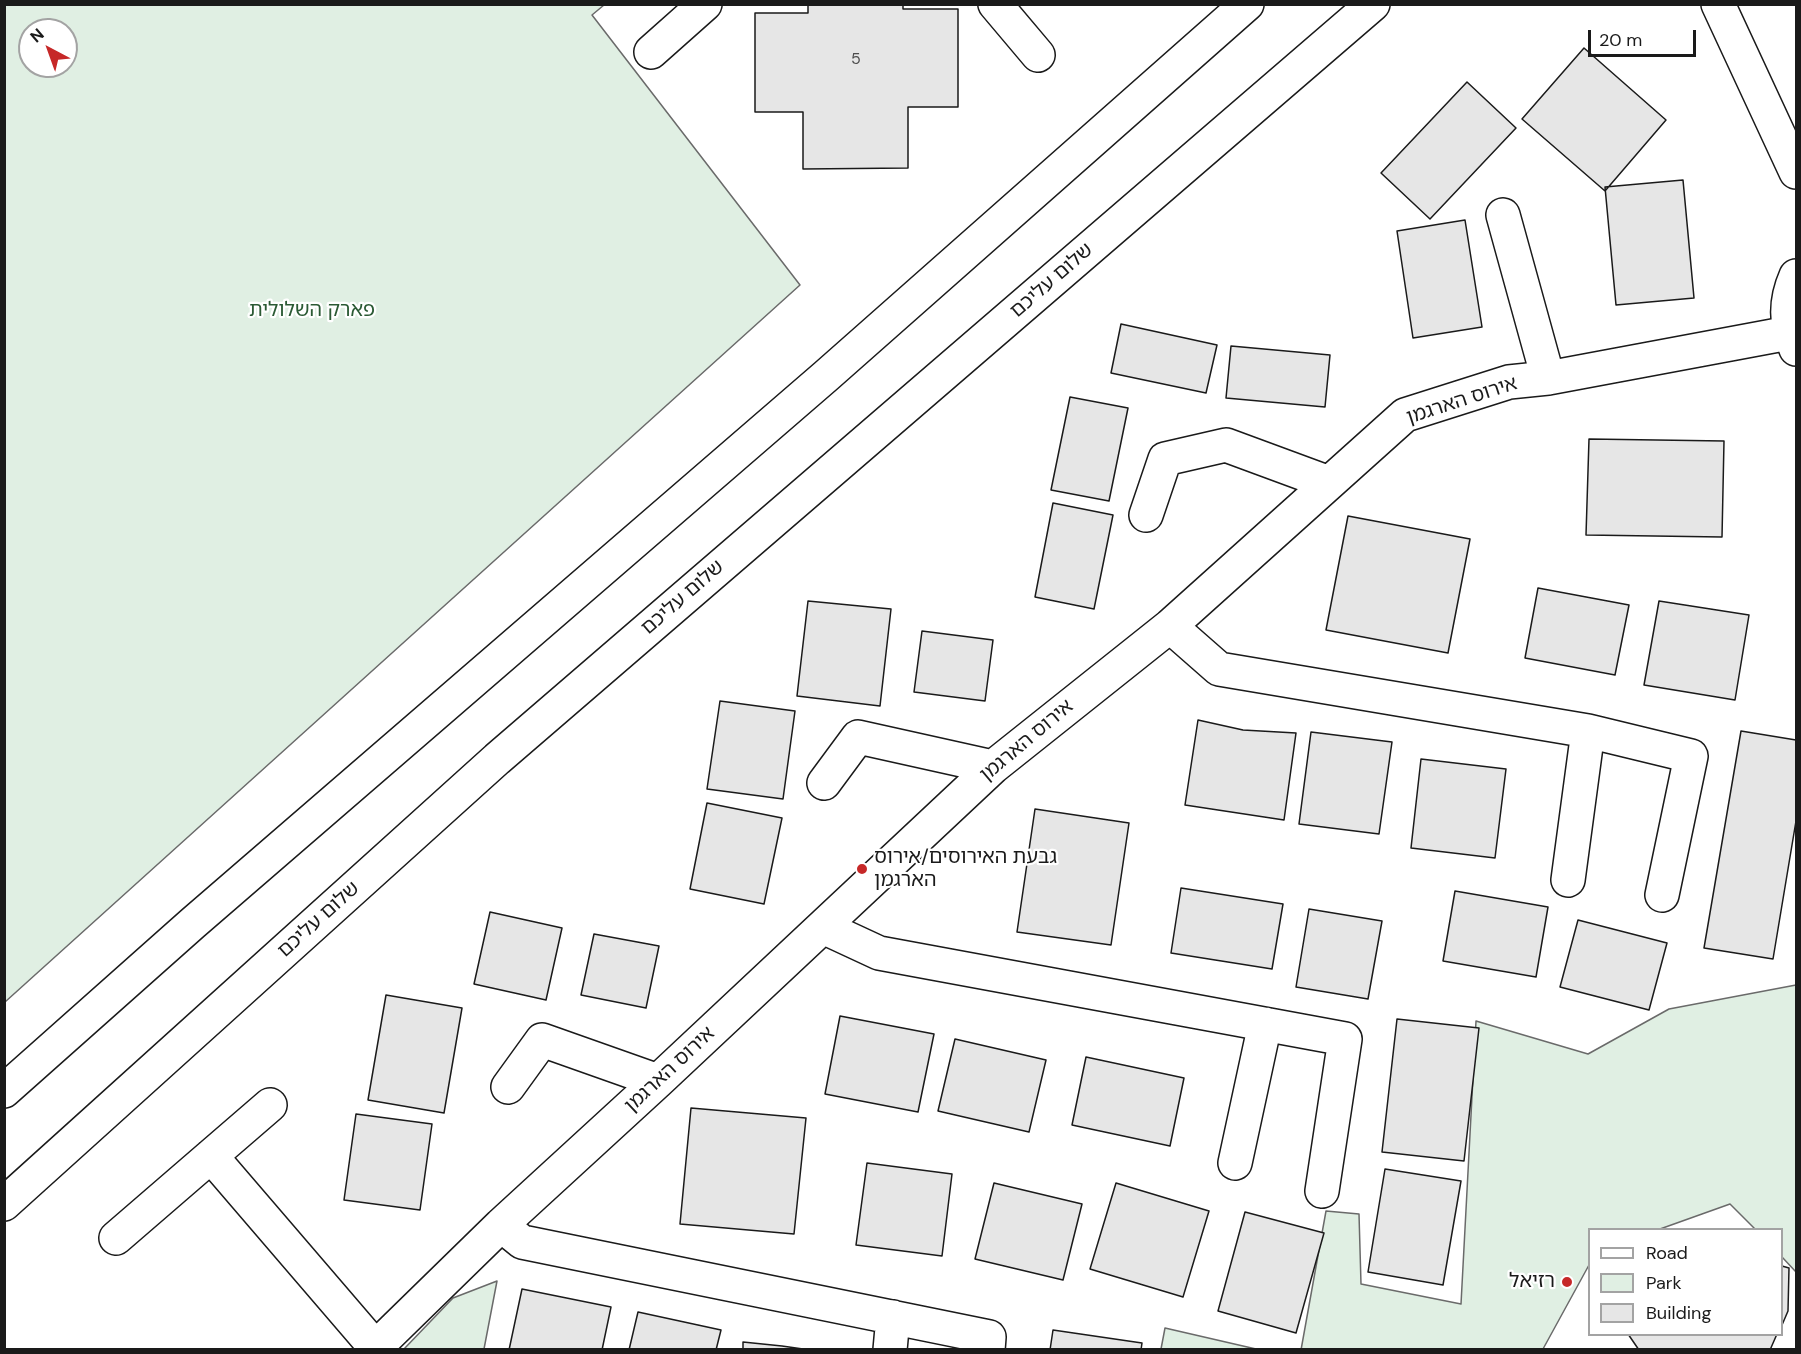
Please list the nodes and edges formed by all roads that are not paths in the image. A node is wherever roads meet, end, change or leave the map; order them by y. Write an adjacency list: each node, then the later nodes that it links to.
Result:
1 (705, 4): 6 (street)
2 (995, 4): 7 (street)
3 (1247, 4): 25 (street)
4 (1373, 4): 30 (street, שלום עליכם)
5 (1718, 4): 8 (street)
6 (651, 52)
7 (1038, 55)
8 (1797, 172)
9 (1503, 215): 12 (street)
10 (1797, 276): 11 (street)
11 (1793, 341): 12 (street, אירוס הארגמן)
12 (1548, 378): 13 (street, אירוס הארגמן)
13 (1329, 483): 14 (street); 15 (street, אירוס הארגמן)
14 (1146, 515)
15 (1170, 626): 16 (street); 17 (street, אירוס הארגמן)
16 (1588, 731): 19 (street); 20 (street)
17 (993, 767): 18 (street); 21 (street, אירוס הארגמן)
18 (824, 783)
19 (1568, 880)
20 (1662, 895)
21 (823, 927): 22 (street); 23 (street, אירוס הארגמן)
22 (1265, 1024): 28 (street); 29 (street)
23 (658, 1082): 24 (street); 31 (street, אירוס הארגמן)
24 (507, 1087)
25 (4, 1091)
26 (270, 1105): 27 (street)
27 (211, 1156): 32 (street); 34 (street)
28 (1235, 1163)
29 (1322, 1191)
30 (4, 1204)
31 (501, 1225): 33 (street); 34 (street, אירוס הארגמן)
32 (116, 1238)
33 (892, 1317): 35 (street); 36 (street)
34 (374, 1348)
35 (890, 1350)
36 (988, 1350)

